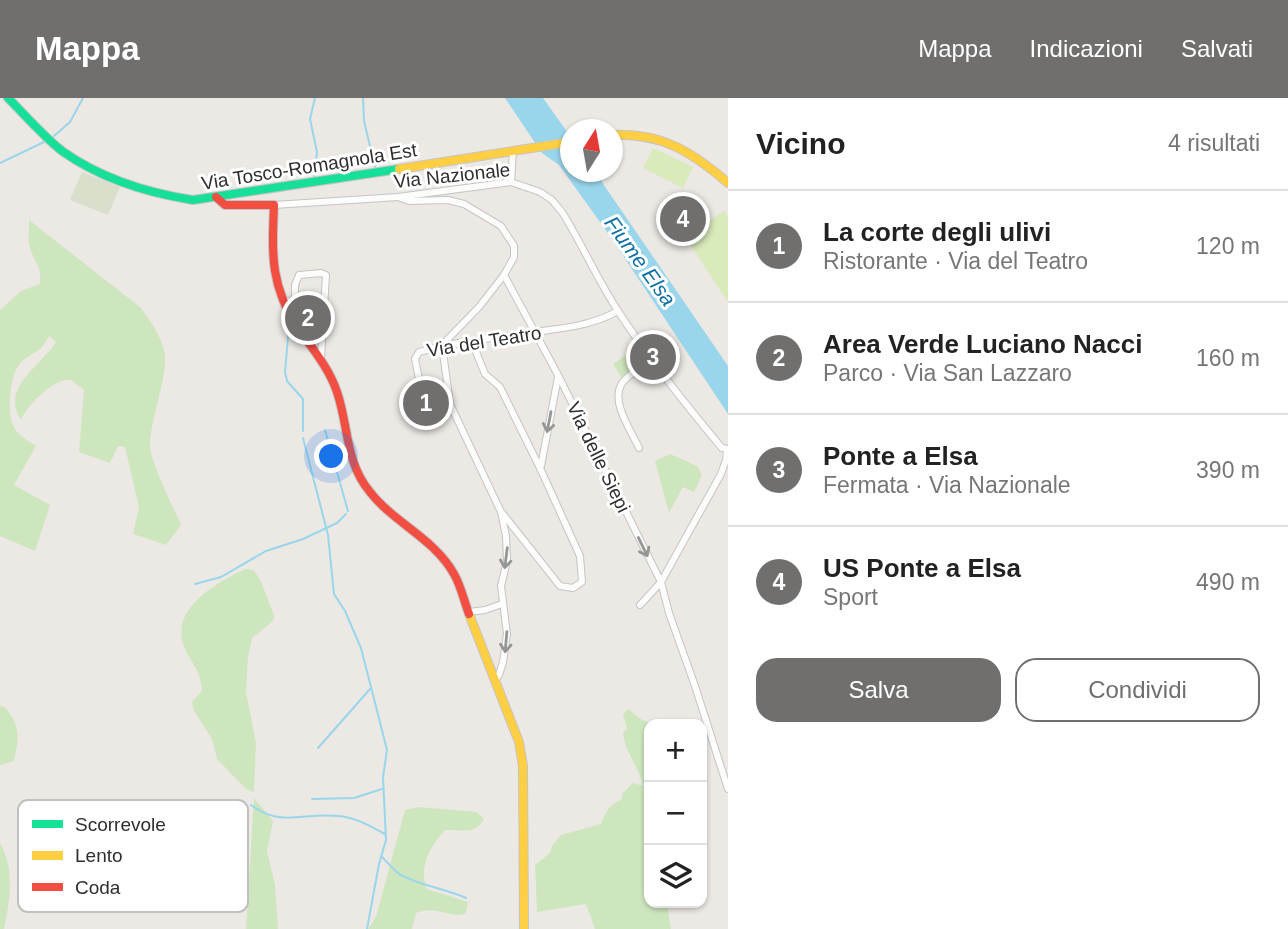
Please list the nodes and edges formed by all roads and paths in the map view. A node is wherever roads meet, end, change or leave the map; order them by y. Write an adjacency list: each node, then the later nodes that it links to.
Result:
1 (9, 98): 7 (street, Via Tosco-Romagnola Est)
2 (623, 135): 6 (street)
3 (560, 144): 4 (street, Via Tosco-Romagnola Est)
4 (517, 150): 5 (street); 7 (street, Via Tosco-Romagnola Est)
5 (511, 182): 8 (street, Via Nazionale); 12 (street, Via Nazionale)
6 (728, 183)
7 (216, 197): 9 (street, Via Nazionale)
8 (398, 197): 9 (street, Via Nazionale); 10 (street)
9 (274, 205): 11 (street)
10 (503, 275): 13 (street, Via delle Siepi); 15 (street)
11 (284, 302): 16 (street); 16 (street)
12 (618, 311): 13 (street, Via del Teatro); 17 (street, Via Nazionale)
13 (535, 333): 14 (street, Via del Teatro); 18 (street, Via delle Siepi)
14 (472, 342): 15 (street, Via del Teatro); 22 (street)
15 (442, 345): 19 (street); 19 (street, Via del Teatro)
16 (321, 358): 27 (street)
17 (652, 361): 20 (street); 21 (street, Via Nazionale)
18 (558, 375): 22 (street, one-way to 22); 24 (street, Via delle Siepi, one-way to 24)
19 (450, 404): 23 (street)
20 (639, 448)
21 (727, 449): 24 (street)
22 (540, 468): 23 (street)
23 (501, 512): 25 (street, one-way to 25)
24 (661, 582): 26 (street); 29 (street, Via delle Siepi)
25 (502, 604): 27 (street); 28 (street, one-way to 28)
26 (640, 605)
27 (469, 612): 28 (street)
28 (496, 679): 30 (street)
29 (728, 789)
30 (524, 929)

